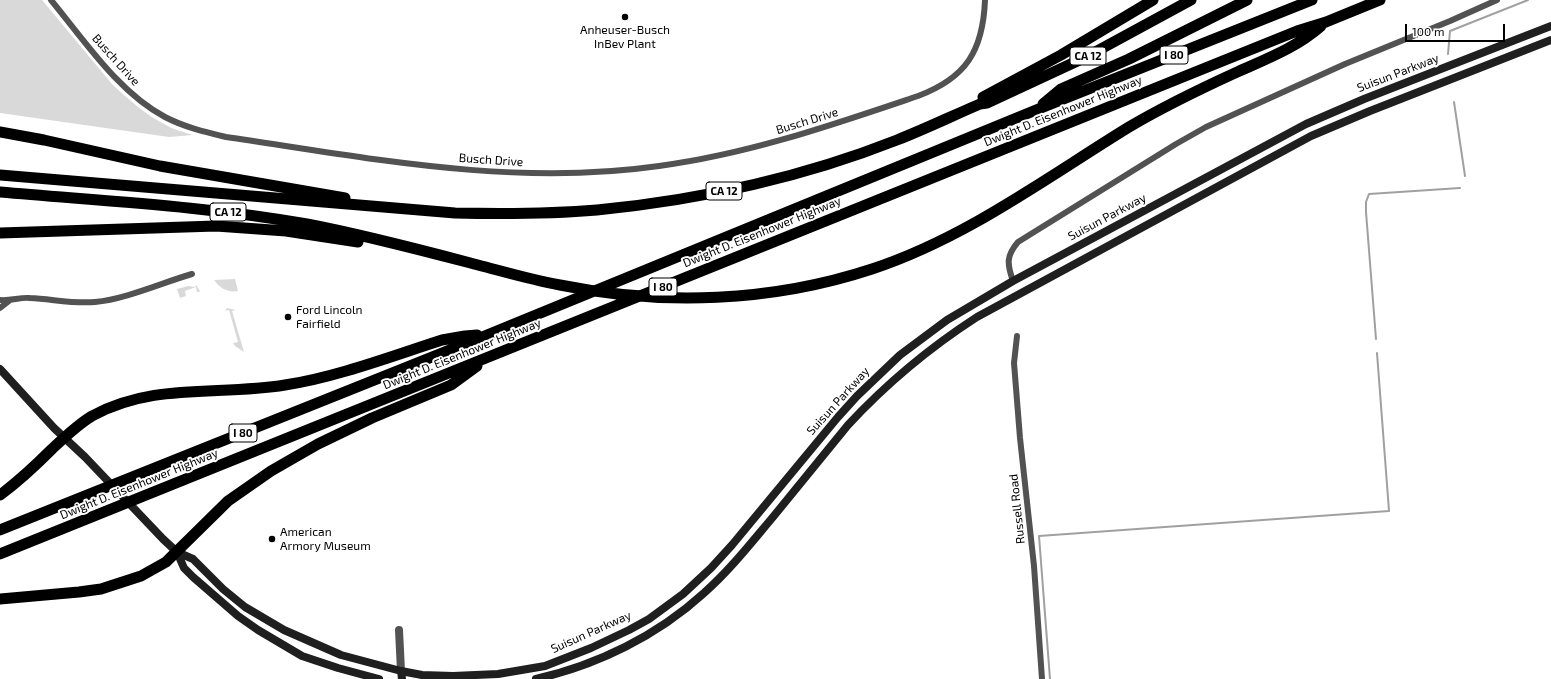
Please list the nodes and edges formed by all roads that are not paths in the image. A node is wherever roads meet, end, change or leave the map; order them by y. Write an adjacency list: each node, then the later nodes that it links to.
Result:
1 (51, 0): 2 (street, Busch Drive)
2 (985, 0)
3 (1153, 0): 12 (highway)
4 (1191, 0): 12 (highway, CA 12)
5 (1247, 0): 13 (highway)
6 (1312, 0): 13 (highway, Dwight D. Eisenhower Highway / I 80)
7 (1380, 0): 9 (highway, Dwight D. Eisenhower Highway / I 80)
8 (1497, 0): 21 (street)
9 (1326, 22): 19 (highway, CA 12); 27 (highway, Dwight D. Eisenhower Highway / I 80)
10 (1551, 26): 21 (main road, Suisun Parkway)
11 (1551, 40): 38 (main road, Suisun Parkway)
12 (980, 104): 17 (highway, CA 12)
13 (1036, 110): 25 (highway, Dwight D. Eisenhower Highway / I 80)
14 (0, 132): 17 (highway)
15 (0, 175): 17 (highway, CA 12)
16 (0, 192): 19 (highway, CA 12)
17 (455, 213)
18 (0, 232): 19 (highway)
19 (451, 258)
20 (192, 274): 23 (street)
21 (1013, 281): 36 (main road, Suisun Parkway)
22 (0, 300): 23 (street)
23 (9, 301): 24 (street)
24 (0, 308)
25 (487, 335): 29 (highway); 31 (highway, Dwight D. Eisenhower Highway / I 80)
26 (1017, 336): 39 (street, Russell Road)
27 (493, 355): 32 (highway); 33 (highway, Dwight D. Eisenhower Highway / I 80)
28 (0, 369): 29 (main road, Suisun Parkway)
29 (65, 437): 30 (highway); 32 (main road, Suisun Parkway)
30 (0, 495)
31 (0, 530)
32 (177, 552): 34 (highway); 36 (main road, Suisun Parkway); 37 (main road, Suisun Parkway)
33 (0, 554)
34 (0, 599)
35 (399, 630): 36 (street)
36 (401, 675)
37 (380, 679)
38 (536, 679)
39 (1042, 679)

